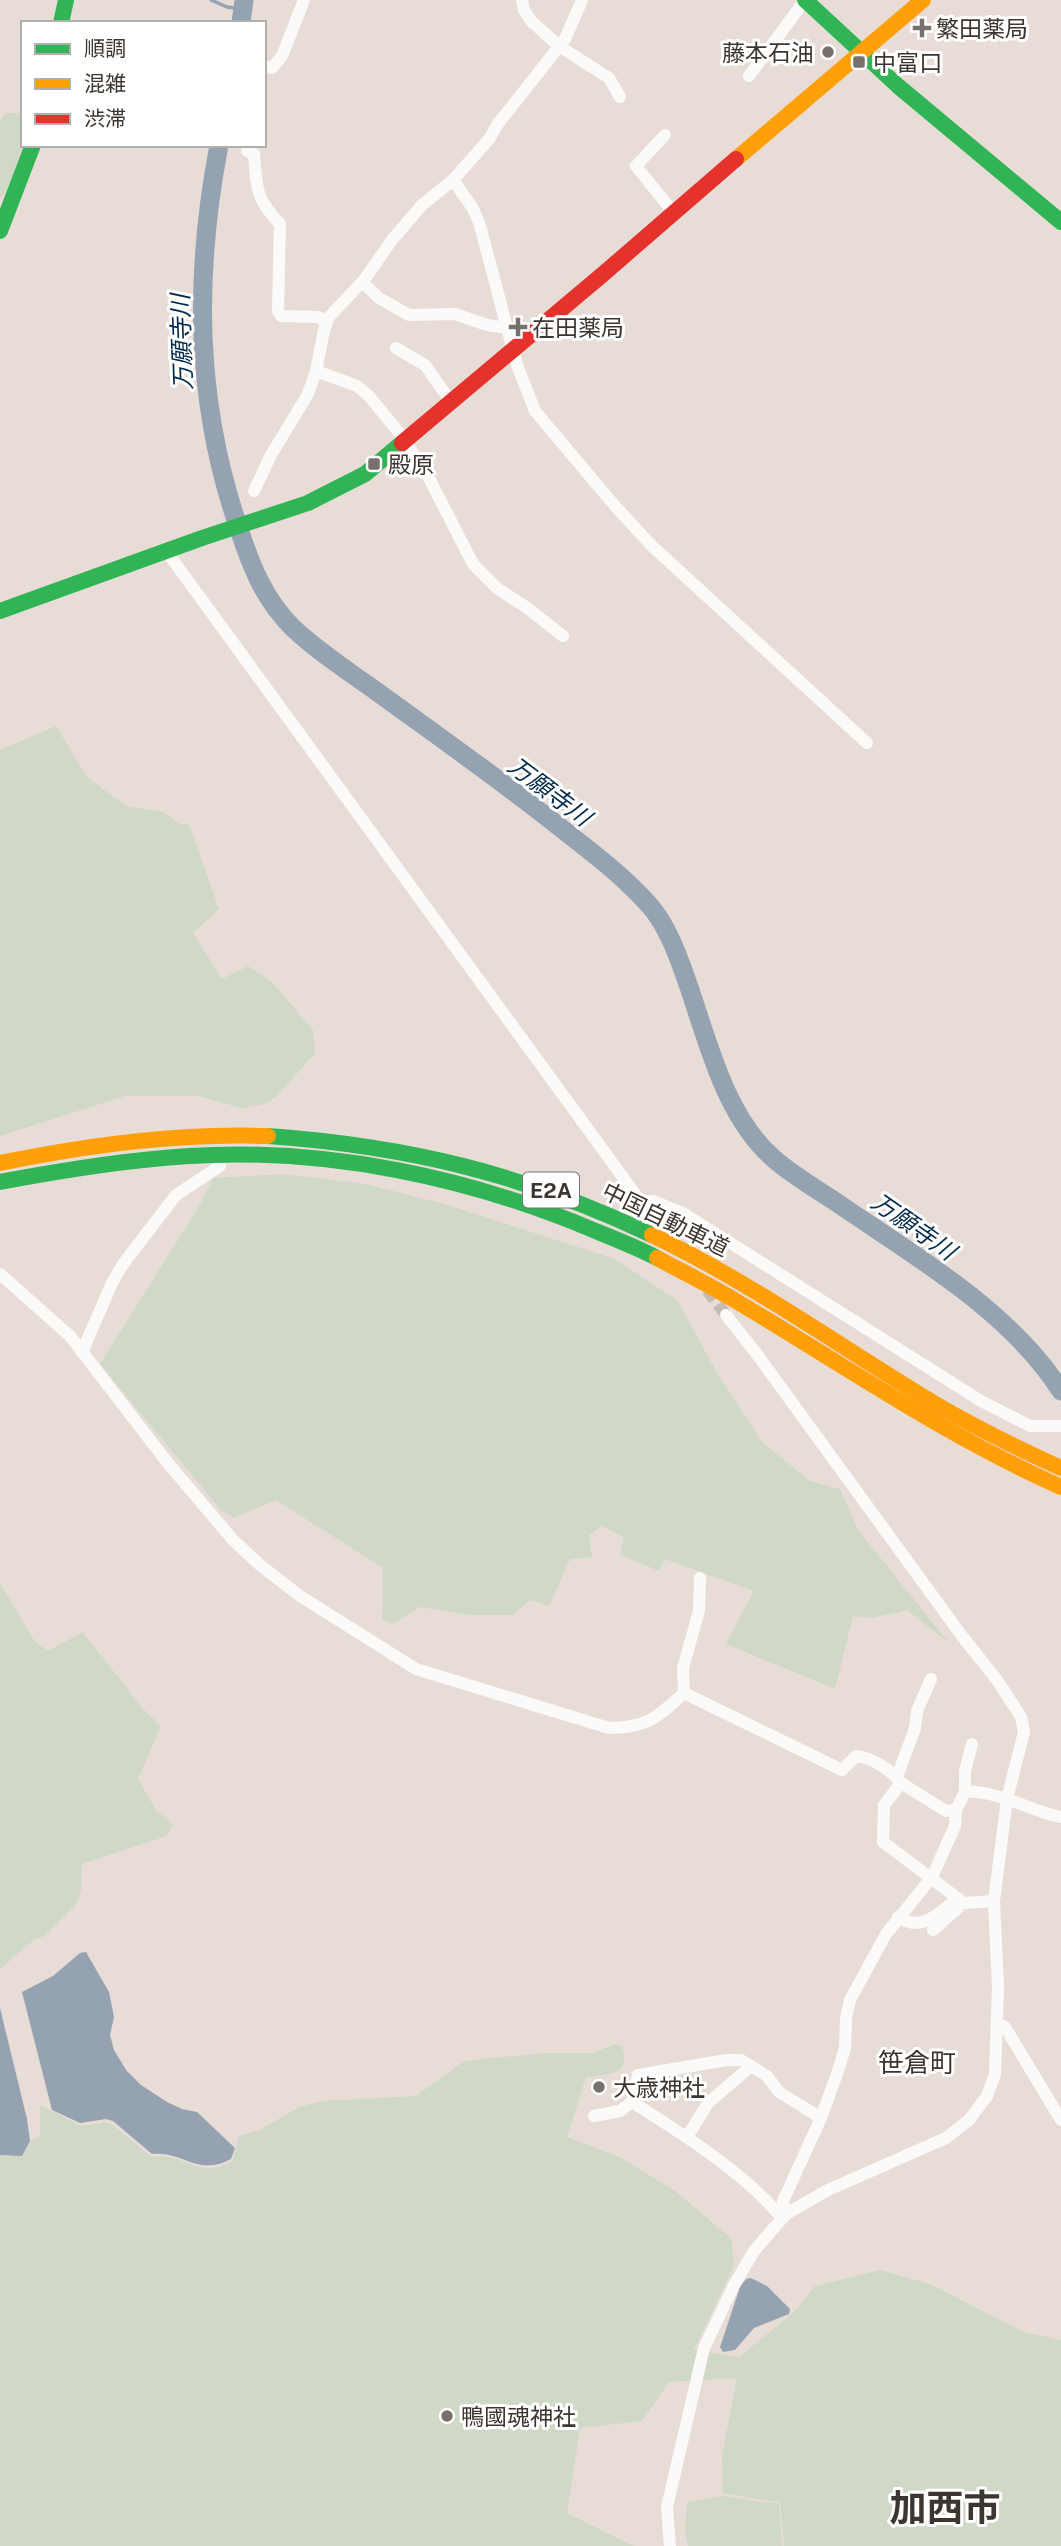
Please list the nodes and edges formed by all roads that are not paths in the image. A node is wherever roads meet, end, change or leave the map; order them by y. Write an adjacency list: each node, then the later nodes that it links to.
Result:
1 (66, 0): 7 (main road)
2 (304, 0): 10 (street)
3 (522, 0): 8 (street)
4 (582, 0): 8 (street)
5 (805, 0): 9 (main road); 11 (street)
6 (923, 0): 9 (main road)
7 (61, 21)
8 (559, 46): 12 (street); 16 (street)
9 (861, 54): 17 (main road); 18 (main road)
10 (266, 66)
11 (749, 76)
12 (620, 97)
13 (665, 135): 17 (street)
14 (32, 147): 19 (main road)
15 (247, 150): 21 (street)
16 (453, 180): 20 (street); 22 (street)
17 (673, 212): 24 (main road)
18 (1061, 222)
19 (1, 228)
20 (362, 282): 21 (street); 22 (street)
21 (327, 323): 25 (street)
22 (508, 328): 24 (street)
23 (396, 348): 26 (street)
24 (512, 349): 26 (main road); 32 (street)
25 (316, 371): 27 (street); 28 (street)
26 (451, 402): 27 (main road)
27 (404, 442): 29 (main road); 31 (street)
28 (254, 491)
29 (167, 552): 30 (main road); 39 (street)
30 (0, 611)
31 (563, 636)
32 (867, 743)
33 (0, 1163): 40 (main road, 中国自動車道 / E2A)
34 (220, 1166): 38 (street)
35 (0, 1182): 41 (main road, 中国自動車道 / E2A)
36 (0, 1274): 38 (street)
37 (726, 1315): 48 (street)
38 (82, 1352): 44 (street)
39 (1061, 1426)
40 (1061, 1468)
41 (1061, 1487)
42 (700, 1578): 44 (street)
43 (931, 1679): 46 (street)
44 (684, 1693): 46 (street)
45 (972, 1744): 47 (street)
46 (899, 1780): 49 (street); 51 (street)
47 (965, 1792): 48 (street); 49 (street)
48 (1007, 1800): 50 (street); 53 (street)
49 (956, 1810): 51 (street)
50 (1061, 1817)
51 (932, 1877): 52 (street); 54 (street)
52 (961, 1900): 53 (street); 54 (street); 55 (street)
53 (994, 1901): 56 (street)
54 (898, 1917): 60 (street)
55 (933, 1930)
56 (997, 2023): 61 (street); 63 (street)
57 (751, 2066): 58 (street); 60 (street); 62 (street)
58 (632, 2102): 59 (street); 62 (street)
59 (594, 2116)
60 (821, 2118): 63 (street)
61 (1061, 2120)
62 (687, 2137): 63 (street)
63 (784, 2216): 64 (street)
64 (670, 2546)

